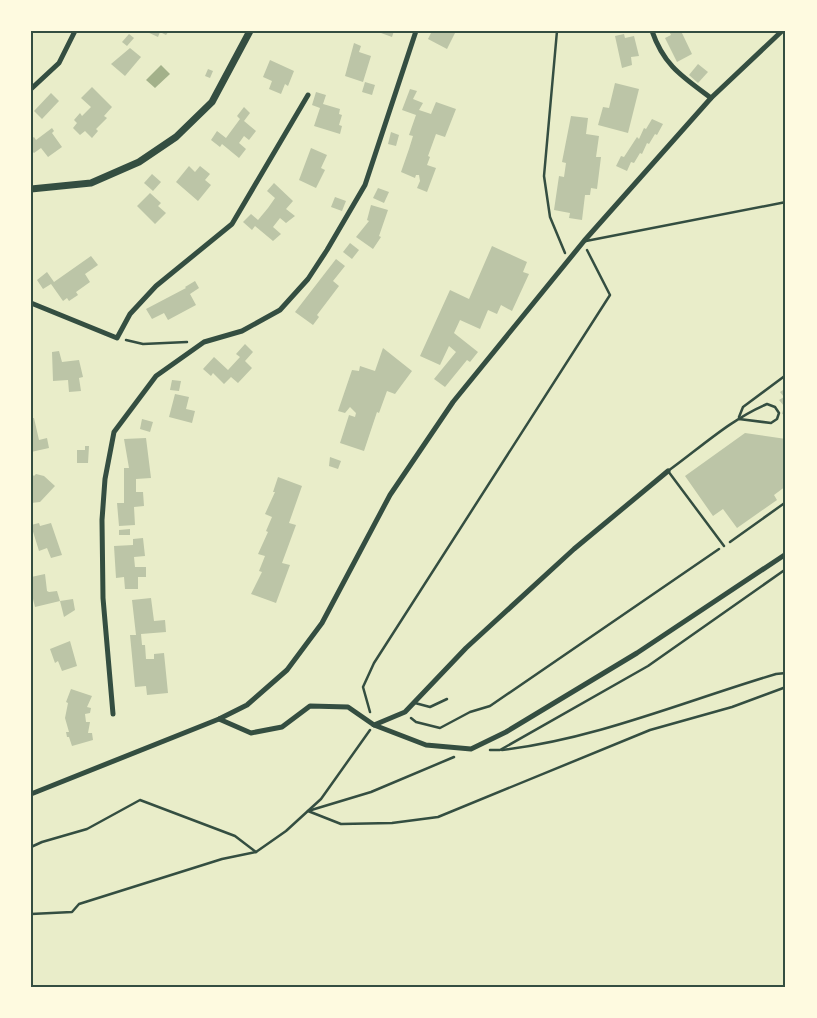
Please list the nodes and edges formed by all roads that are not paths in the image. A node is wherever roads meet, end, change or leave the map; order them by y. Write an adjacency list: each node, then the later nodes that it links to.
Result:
1 (75, 31): 6 (street)
2 (250, 31): 9 (street)
3 (416, 31): 20 (street)
4 (652, 31): 8 (street)
5 (782, 31): 8 (street)
6 (31, 89)
7 (308, 95): 12 (street)
8 (711, 98): 11 (street)
9 (31, 189)
10 (786, 202): 11 (lane)
11 (584, 242): 21 (street)
12 (31, 303)
13 (786, 375): 14 (lane)
14 (739, 418): 14 (lane); 15 (lane)
15 (668, 471): 16 (lane); 19 (street)
16 (724, 546)
17 (786, 554): 22 (street)
18 (447, 699): 19 (lane)
19 (413, 702): 22 (street)
20 (113, 714)
21 (219, 718): 22 (street); 23 (street)
22 (374, 725)
23 (31, 794)

